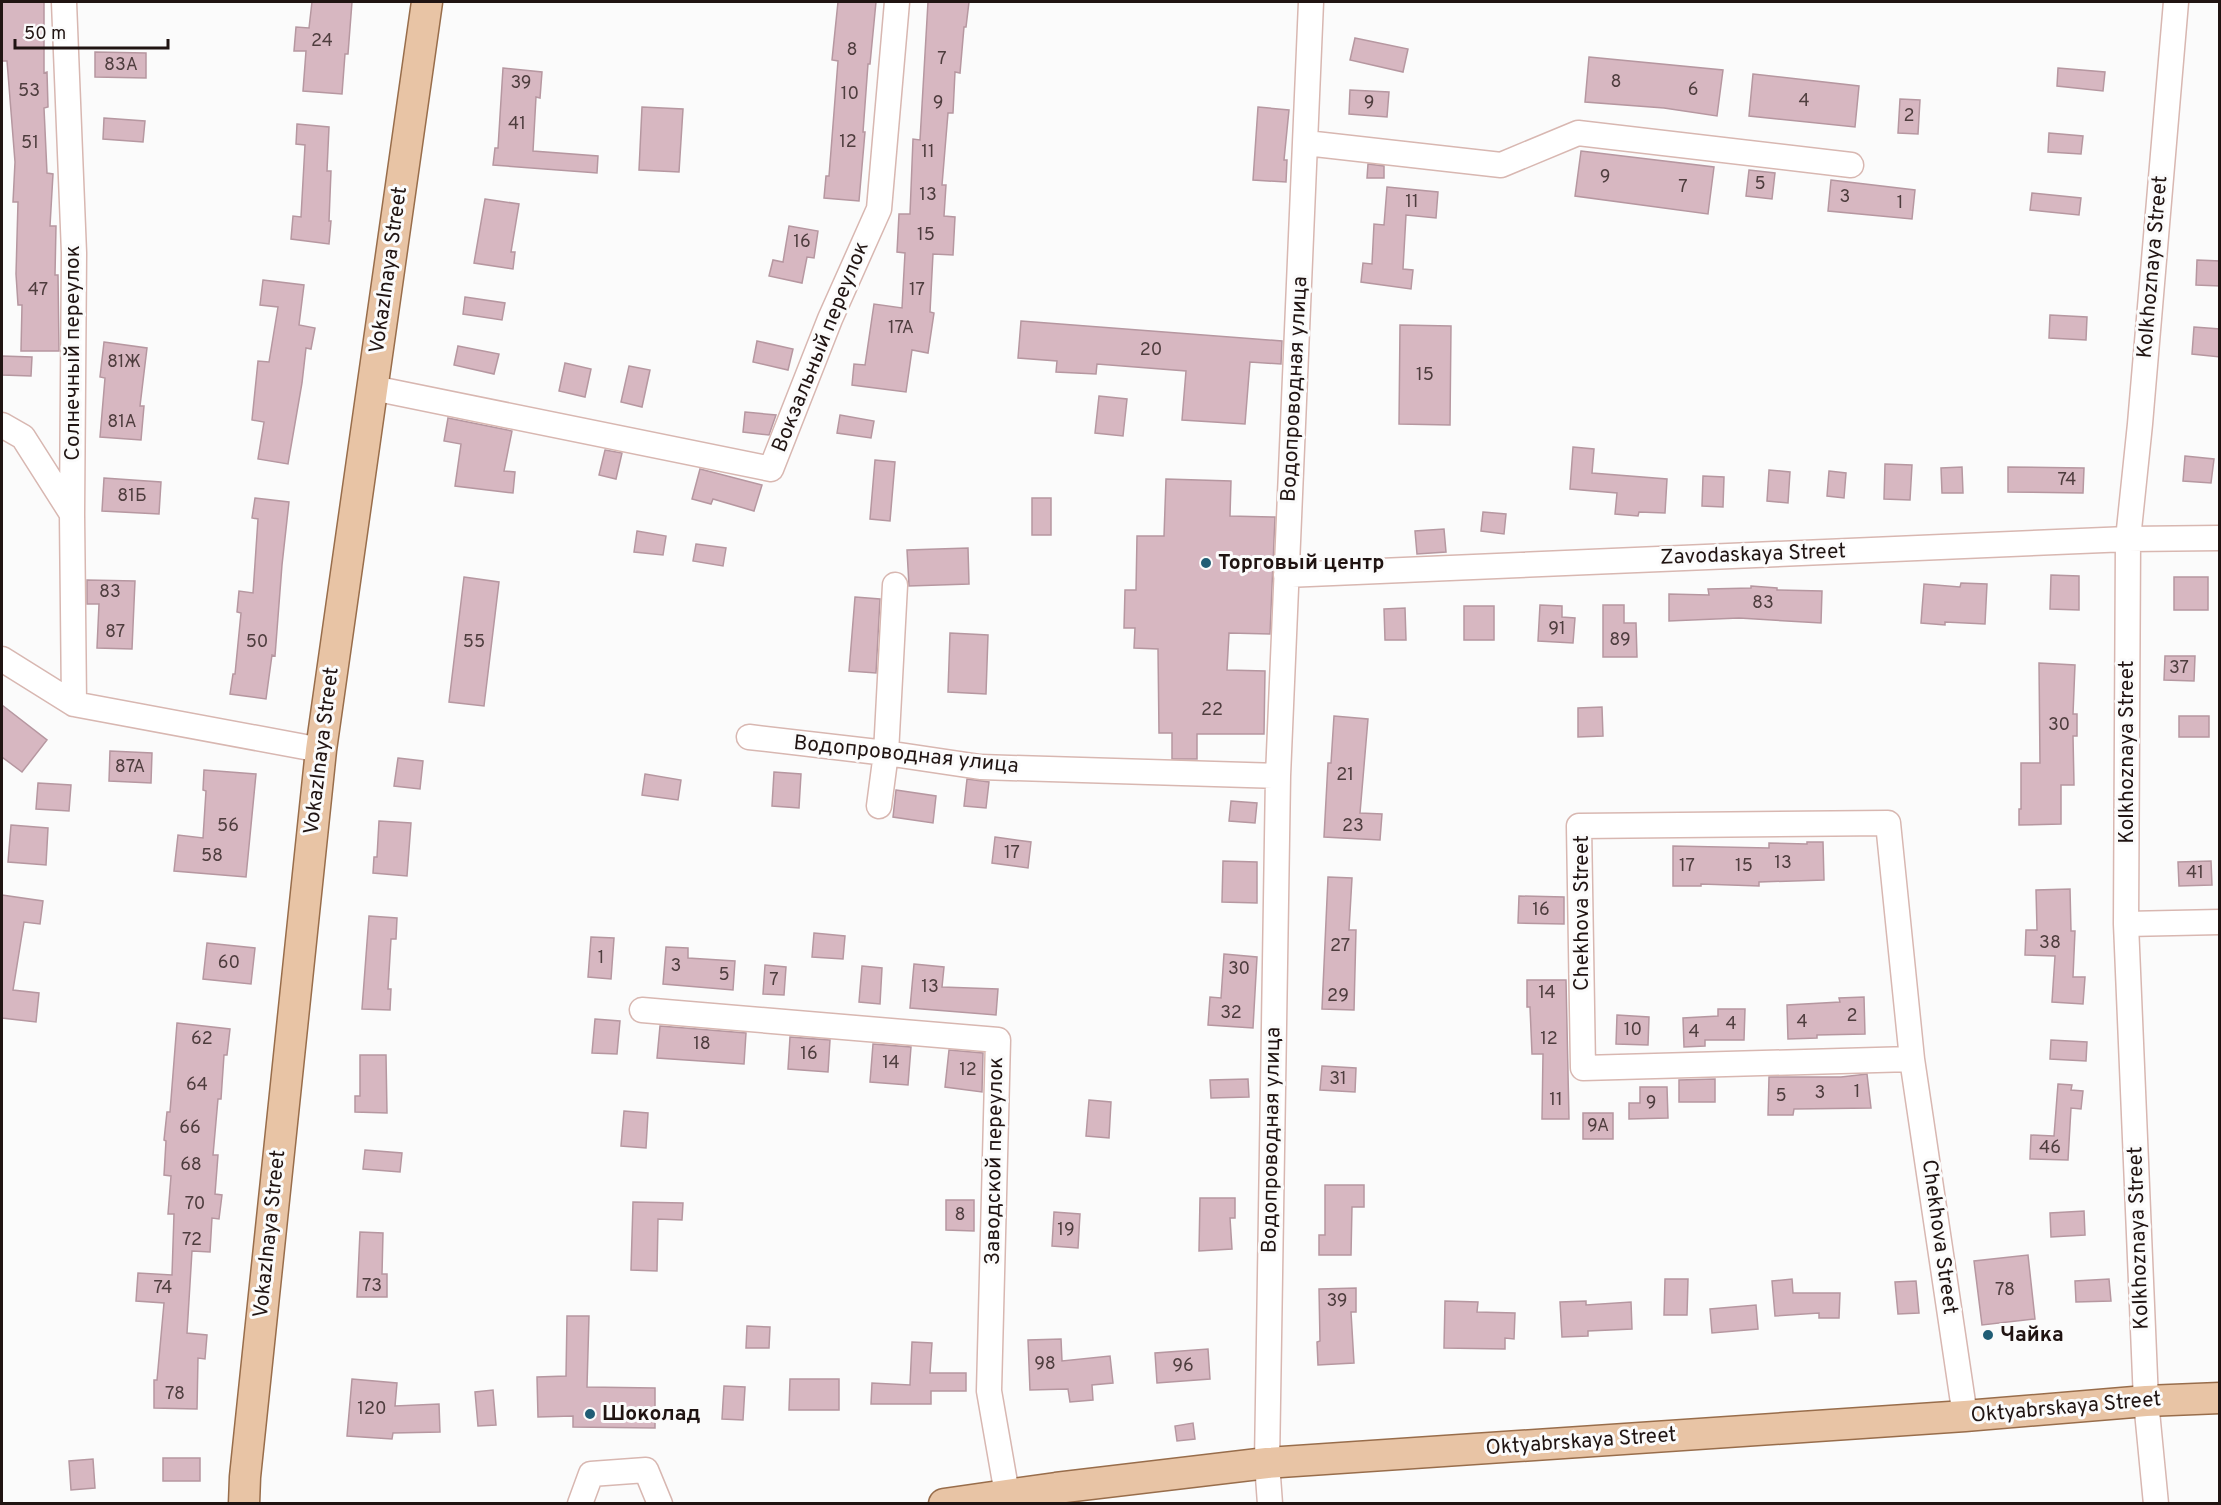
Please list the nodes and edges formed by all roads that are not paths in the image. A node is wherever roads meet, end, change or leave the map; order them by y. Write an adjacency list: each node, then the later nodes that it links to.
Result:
1 (64, 2): 10 (street, Солнечный переулок)
2 (427, 2): 8 (main road, Vokazlnaya Street)
3 (897, 2): 8 (street, Вокзальный переулок)
4 (1311, 2): 6 (street, Водопроводная улица)
5 (2176, 2): 12 (street, Kolkhoznaya Street)
6 (1306, 143): 7 (street); 13 (street, Водопроводная улица)
7 (1851, 165)
8 (373, 388): 18 (main road, Vokazlnaya Street)
9 (2, 425): 10 (street)
10 (72, 514): 16 (street, Солнечный переулок)
11 (2220, 538): 12 (street, Zavodaskaya Street)
12 (2128, 539): 13 (street, Zavodaskaya Street); 23 (street, Kolkhoznaya Street)
13 (1286, 575): 20 (street, Водопроводная улица)
14 (895, 585): 19 (street)
15 (2, 660): 16 (street)
16 (74, 704): 18 (street)
17 (749, 737): 19 (street, Водопроводная улица)
18 (321, 750): 31 (main road, Vokazlnaya Street)
19 (886, 753): 20 (street, Водопроводная улица); 21 (street)
20 (1278, 776): 29 (street, Водопроводная улица)
21 (879, 806)
22 (2220, 922): 23 (street)
23 (2126, 924): 27 (street, Kolkhoznaya Street)
24 (642, 1010): 30 (street, Заводской переулок)
25 (1912, 1059): 25 (street, Chekhova Street); 28 (street, Chekhova Street)
26 (2220, 1398): 27 (main road, Oktyabrskaya Street)
27 (2146, 1401): 28 (main road, Oktyabrskaya Street); 36 (street, Kolkhoznaya Street)
28 (1965, 1416): 29 (main road, Oktyabrskaya Street)
29 (1267, 1463): 30 (main road, Oktyabrskaya Street); 35 (street, Водопроводная улица)
30 (1007, 1494): 34 (main road, Oktyabrskaya Street)
31 (244, 1503)
32 (580, 1503): 33 (street)
33 (660, 1503)
34 (944, 1503)
35 (1270, 1503)
36 (2156, 1503)

